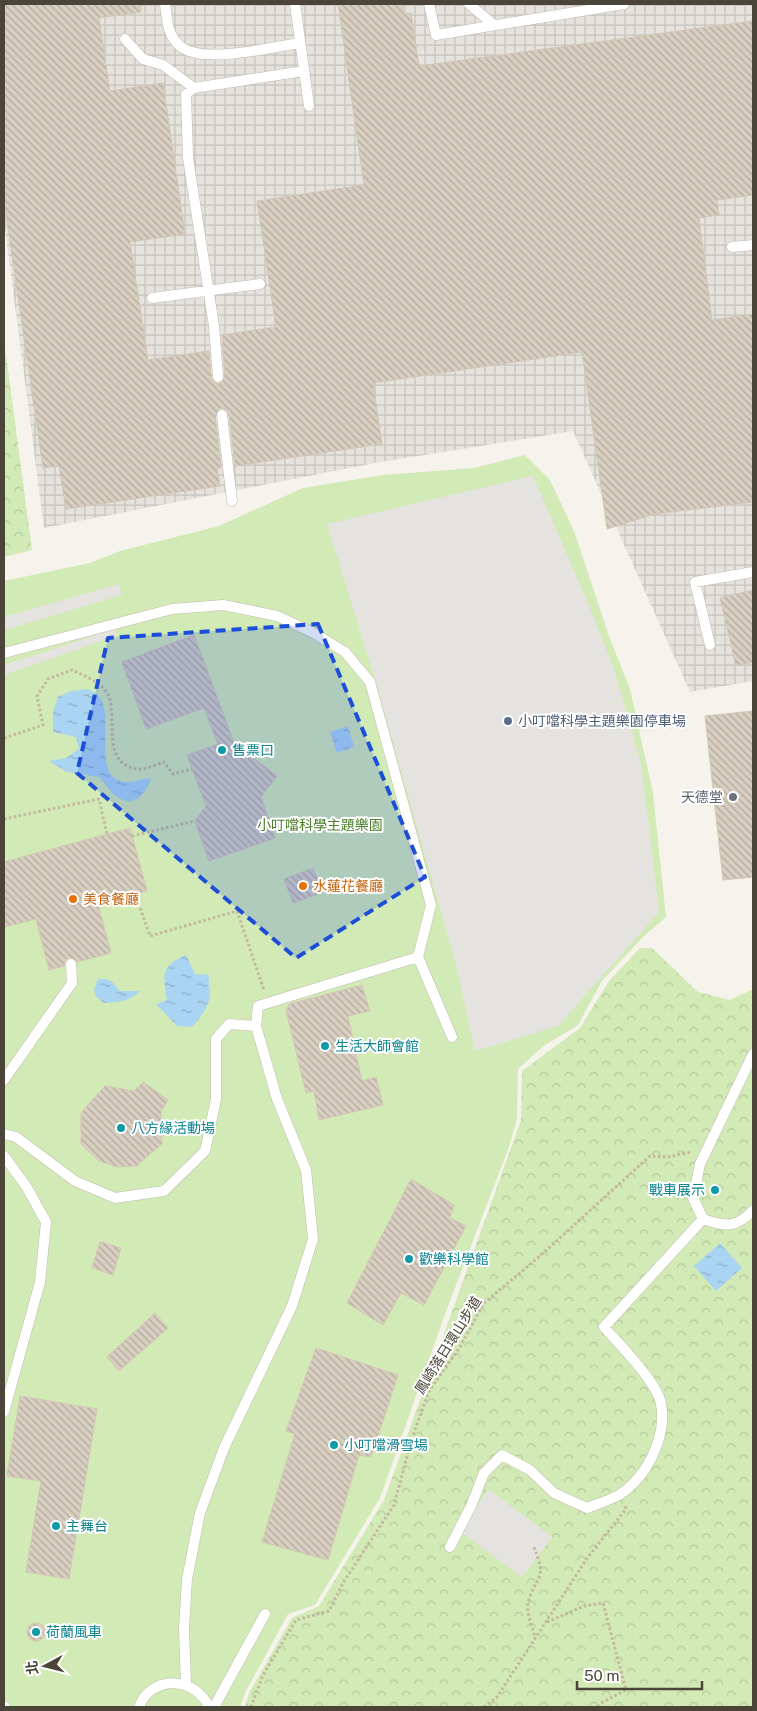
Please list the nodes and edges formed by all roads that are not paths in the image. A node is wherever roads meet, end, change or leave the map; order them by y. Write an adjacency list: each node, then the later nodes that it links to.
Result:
1 (165, 4): 9 (lane)
2 (295, 4): 9 (lane)
3 (429, 4): 7 (lane)
4 (624, 4): 6 (lane)
5 (474, 5): 7 (lane)
6 (596, 6): 7 (lane)
7 (494, 25)
8 (124, 39): 11 (lane)
9 (300, 43): 10 (lane)
10 (304, 71): 11 (lane); 12 (lane)
11 (194, 88): 16 (lane)
12 (309, 106)
13 (753, 244): 14 (lane)
14 (732, 247)
15 (260, 284): 16 (lane)
16 (207, 290): 17 (lane); 18 (lane)
17 (152, 298)
18 (218, 377)
19 (222, 415): 20 (lane)
20 (232, 501)
21 (753, 572): 22 (lane)
22 (710, 646)
23 (4, 653): 24 (lane)
24 (418, 956): 26 (lane); 27 (lane)
25 (71, 964): 29 (lane)
26 (256, 1026): 30 (lane); 37 (lane)
27 (452, 1037)
28 (753, 1054): 33 (lane)
29 (4, 1080)
30 (4, 1134)
31 (4, 1156): 34 (lane)
32 (753, 1210): 33 (lane)
33 (704, 1219): 35 (lane)
34 (4, 1412)
35 (450, 1546)
36 (265, 1614): 40 (lane)
37 (186, 1685): 38 (lane); 39 (lane)
38 (139, 1707)
39 (209, 1707)
40 (214, 1707)

